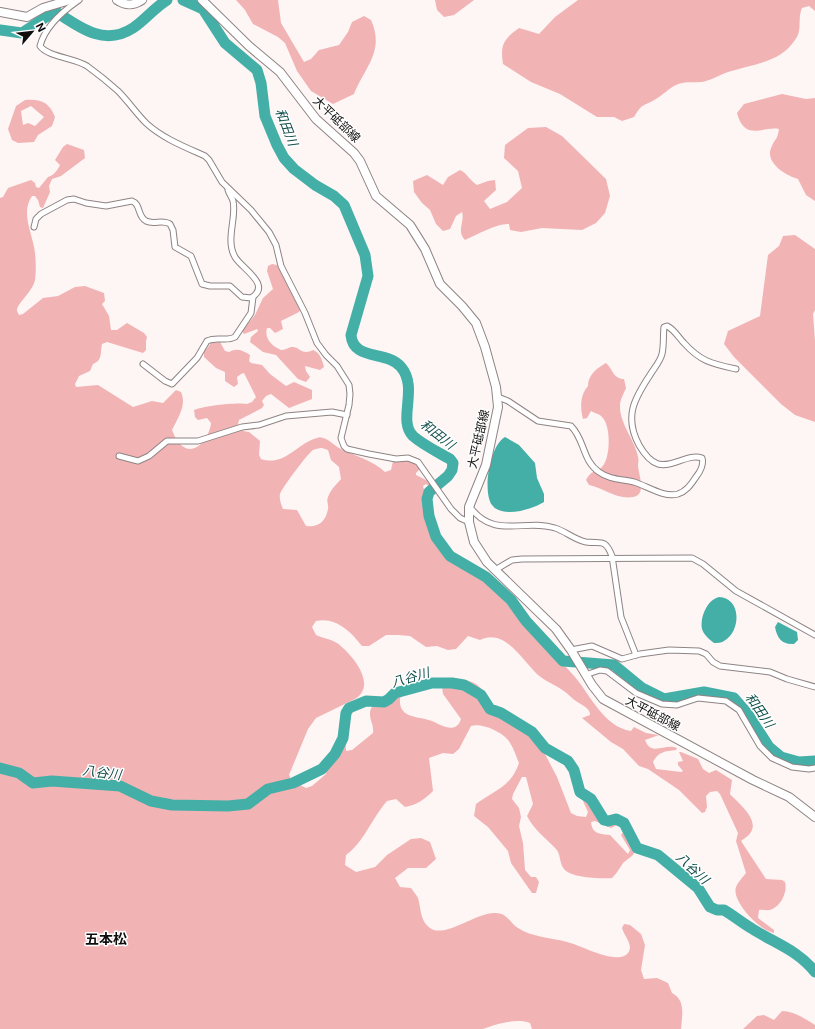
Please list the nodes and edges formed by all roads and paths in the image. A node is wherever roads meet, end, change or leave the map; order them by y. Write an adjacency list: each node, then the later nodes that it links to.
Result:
1 (70, 0): 6 (main road)
2 (79, 0): 7 (street)
3 (117, 0): 4 (main road)
4 (142, 0)
5 (202, 0): 12 (main road, 大平砥部線)
6 (0, 12)
7 (228, 189): 9 (street); 13 (street)
8 (34, 227): 9 (street)
9 (253, 297): 10 (street)
10 (143, 364)
11 (736, 369): 12 (street)
12 (498, 398): 15 (main road, 大平砥部線)
13 (347, 414): 14 (street); 16 (street)
14 (119, 456)
15 (469, 507): 16 (main road, 大平砥部線); 17 (street)
16 (469, 522): 18 (main road, 大平砥部線)
17 (612, 559): 18 (street); 19 (street); 21 (street)
18 (495, 570): 20 (main road, 大平砥部線)
19 (815, 635)
20 (571, 650): 21 (street); 22 (main road, 大平砥部線)
21 (636, 655): 23 (street)
22 (585, 675): 24 (street); 25 (main road, 大平砥部線)
23 (815, 687)
24 (815, 768)
25 (815, 818)

